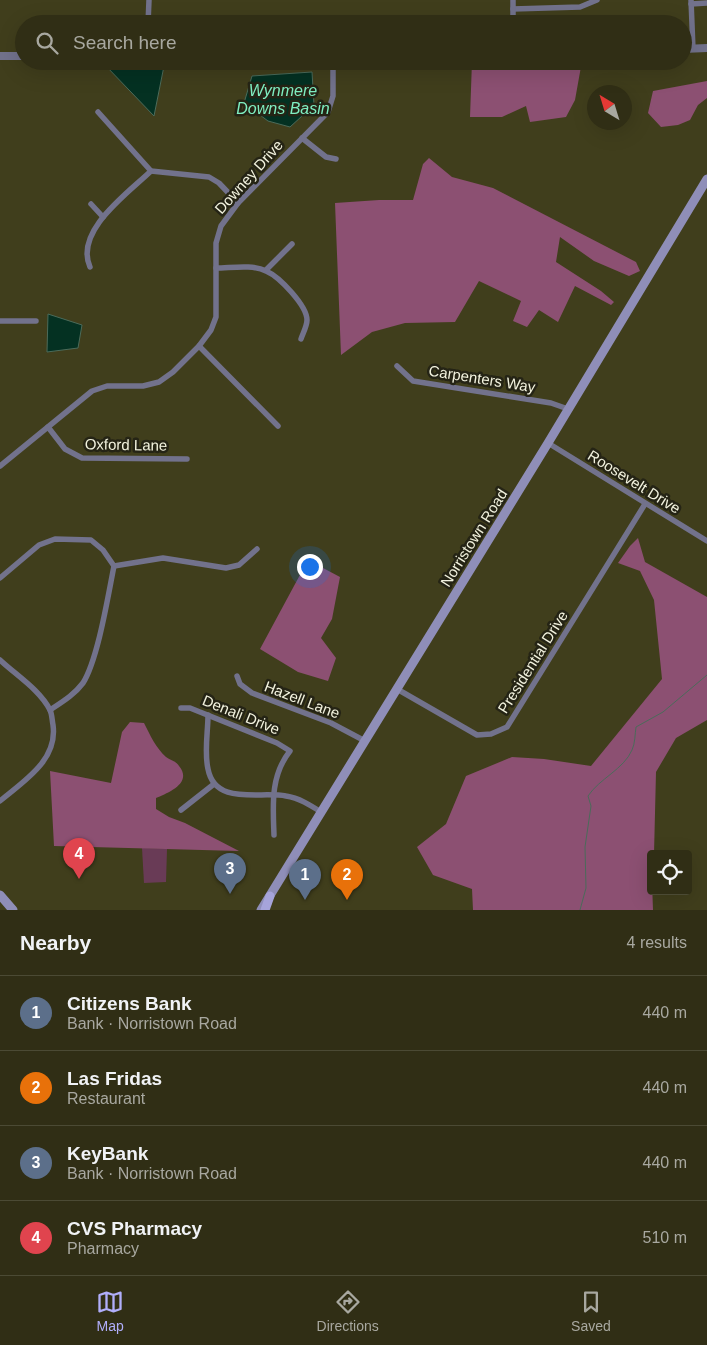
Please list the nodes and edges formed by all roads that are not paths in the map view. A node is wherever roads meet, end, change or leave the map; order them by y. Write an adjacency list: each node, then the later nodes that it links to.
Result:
1 (149, 0): 7 (street)
2 (513, 0): 6 (street)
3 (598, 0): 6 (street)
4 (691, 2): 5 (street); 9 (street)
5 (707, 3)
6 (513, 9): 8 (street)
7 (148, 15)
8 (513, 15)
9 (692, 15)
10 (692, 26): 12 (street)
11 (707, 48): 12 (street)
12 (693, 49)
13 (0, 56): 14 (street)
14 (15, 56)
15 (333, 70): 17 (street, Downey Drive)
16 (98, 112): 19 (street)
17 (302, 138): 18 (street); 21 (street, Downey Drive)
18 (336, 159)
19 (151, 171): 21 (street); 23 (street)
20 (707, 179): 33 (main road, Norristown Road)
21 (238, 203): 26 (street, Downey Drive)
22 (91, 204): 23 (street)
23 (103, 217): 25 (street)
24 (292, 244): 27 (street)
25 (90, 268)
26 (216, 268): 27 (street); 31 (street, Downey Drive)
27 (266, 270): 30 (street)
28 (0, 321): 29 (street)
29 (36, 321)
30 (301, 339)
31 (199, 346): 34 (street); 35 (street, Downey Drive)
32 (397, 366): 33 (street, Carpenters Way)
33 (568, 409): 36 (main road, Norristown Road)
34 (278, 426)
35 (48, 427): 37 (street, Oxford Lane); 38 (street, Downey Drive)
36 (548, 444): 39 (street, Roosevelt Drive); 46 (main road, Norristown Road)
37 (187, 459)
38 (0, 466)
39 (645, 504): 40 (street, Roosevelt Drive); 46 (street, Presidential Drive)
40 (707, 542)
41 (258, 549): 42 (street)
42 (114, 566): 43 (street); 48 (street)
43 (0, 578)
44 (0, 660): 48 (street)
45 (237, 676): 50 (street, Hazell Lane)
46 (397, 689): 50 (main road, Norristown Road)
47 (181, 708): 49 (street, Denali Drive)
48 (50, 710): 53 (street)
49 (208, 715): 51 (street); 52 (street, Denali Drive)
50 (365, 741): 55 (main road, Norristown Road)
51 (214, 784): 52 (street); 54 (street)
52 (273, 795): 55 (street); 56 (street)
53 (0, 801)
54 (181, 810)
55 (321, 812): 58 (main road, Norristown Road)
56 (274, 835)
57 (0, 896): 59 (main road); 60 (main road)
58 (270, 896): 61 (main road, Norristown Road); 62 (main road)
59 (6, 910)
60 (12, 910)
61 (261, 910)
62 (266, 910)

